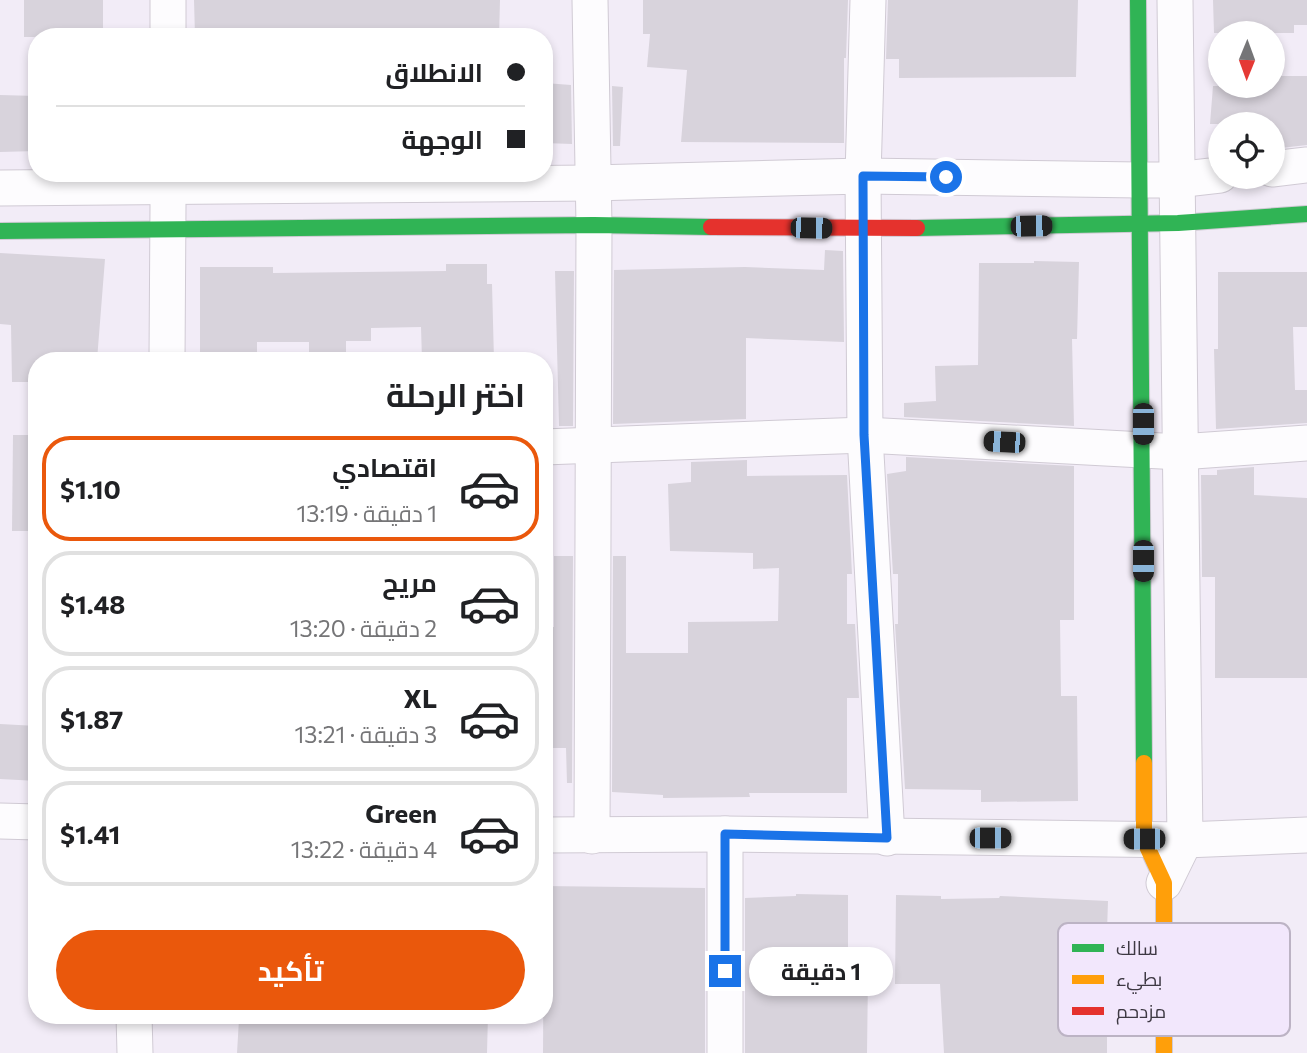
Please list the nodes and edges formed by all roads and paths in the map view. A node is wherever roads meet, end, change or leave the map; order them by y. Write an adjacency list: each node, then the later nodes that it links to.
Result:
1 (168, 0): 6 (street)
2 (590, 0): 16 (street)
3 (868, 0): 9 (street)
4 (1138, 0): 11 (street)
5 (1175, 0): 12 (street)
6 (168, 28)
7 (1307, 164): 8 (street)
8 (1285, 167)
9 (863, 176): 11 (street); 16 (street); 22 (street)
10 (1208, 176): 12 (street)
11 (1140, 180): 12 (street); 19 (street)
12 (1176, 180): 20 (street)
13 (144, 182): 17 (street)
14 (168, 182): 24 (street)
15 (380, 182): 16 (street)
16 (592, 183): 21 (street)
17 (0, 188)
18 (1307, 214): 20 (street)
19 (1141, 223): 20 (street); 22 (street); 30 (street)
20 (1178, 223): 31 (street)
21 (594, 225): 22 (street); 24 (street); 28 (street)
22 (865, 229): 26 (street)
23 (0, 231): 24 (street)
24 (167, 231): 25 (street)
25 (167, 352)
26 (864, 435): 28 (street); 30 (street); 38 (street)
27 (1307, 443): 31 (street)
28 (593, 446): 29 (street); 37 (street)
29 (553, 447)
30 (1143, 449): 31 (street); 39 (street)
31 (1180, 452): 40 (street)
32 (0, 821): 33 (street)
33 (28, 822)
34 (725, 834): 37 (street); 38 (street); 45 (street)
35 (553, 835): 37 (street)
36 (1307, 835): 40 (street)
37 (592, 836)
38 (887, 838): 39 (street)
39 (1144, 839): 40 (street); 41 (street)
40 (1185, 840): 41 (street)
41 (1164, 883): 42 (street)
42 (1164, 923)
43 (134, 1024): 44 (street)
44 (135, 1053)
45 (725, 1053)

